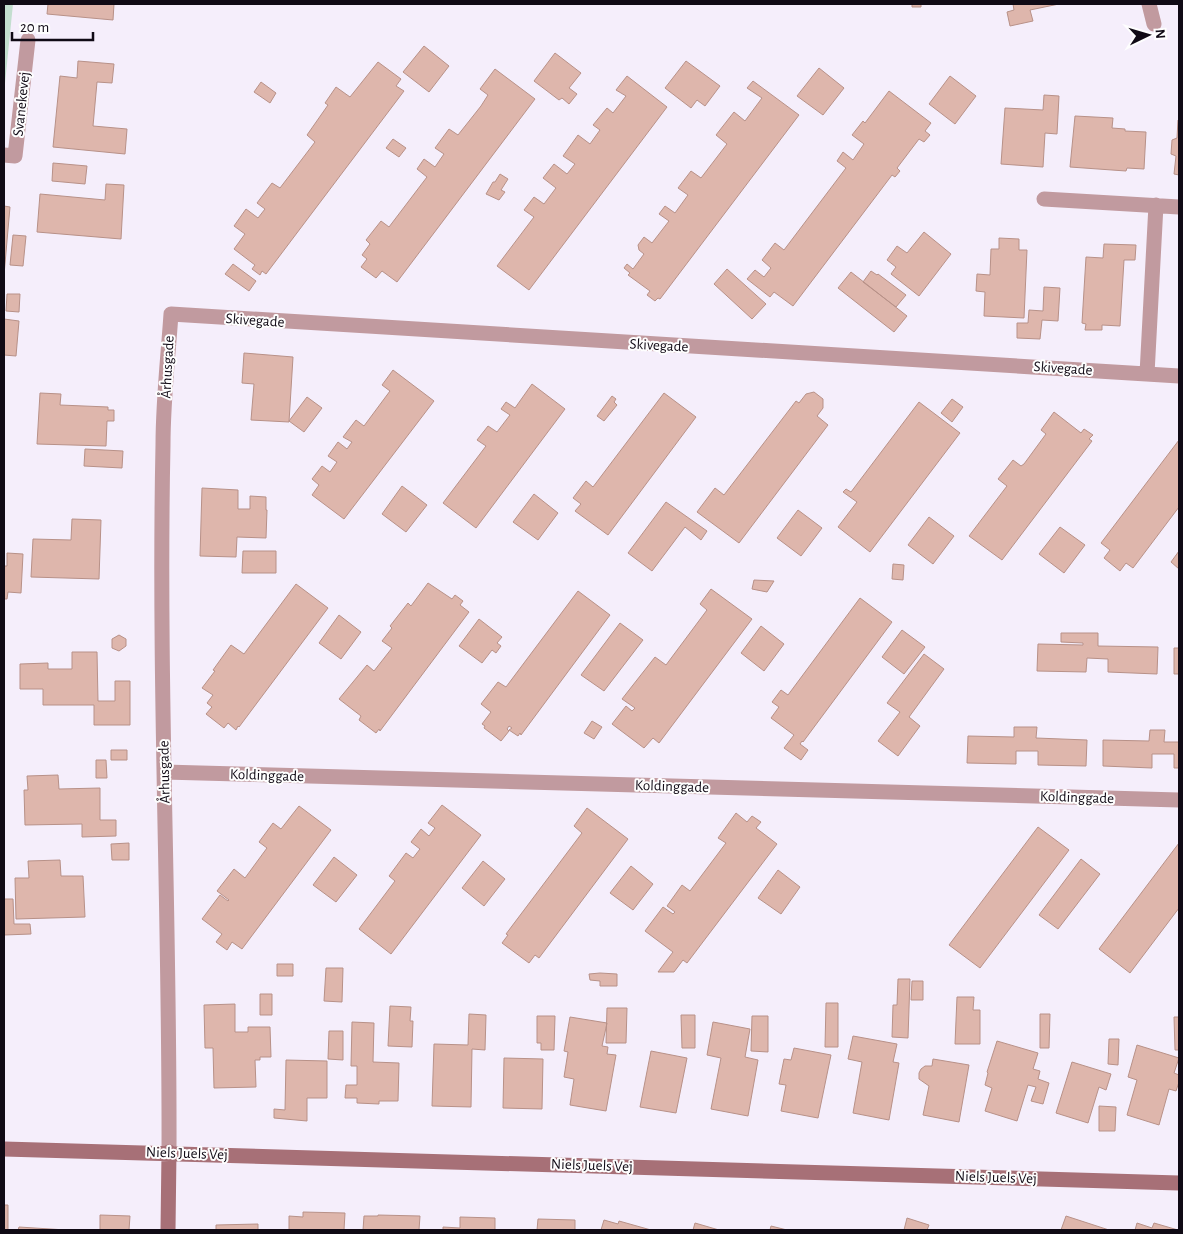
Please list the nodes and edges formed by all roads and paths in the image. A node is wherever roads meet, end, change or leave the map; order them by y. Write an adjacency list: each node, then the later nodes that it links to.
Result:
1 (1149, 4): 2 (street)
2 (1154, 24)
3 (28, 40): 4 (street, Svanekevej)
4 (4, 155)
5 (1044, 199): 6 (street)
6 (1156, 205): 7 (street); 9 (street)
7 (1179, 206)
8 (170, 314): 9 (street, Skivegade); 11 (street, Århusgade)
9 (1147, 374): 10 (street, Skivegade)
10 (1179, 376)
11 (164, 772): 12 (street, Koldinggade); 14 (street, Århusgade)
12 (1179, 800)
13 (4, 1149): 14 (street, Niels Juels Vej)
14 (169, 1152): 15 (street, Niels Juels Vej); 16 (street, Århusgade)
15 (1179, 1183)
16 (168, 1230)

